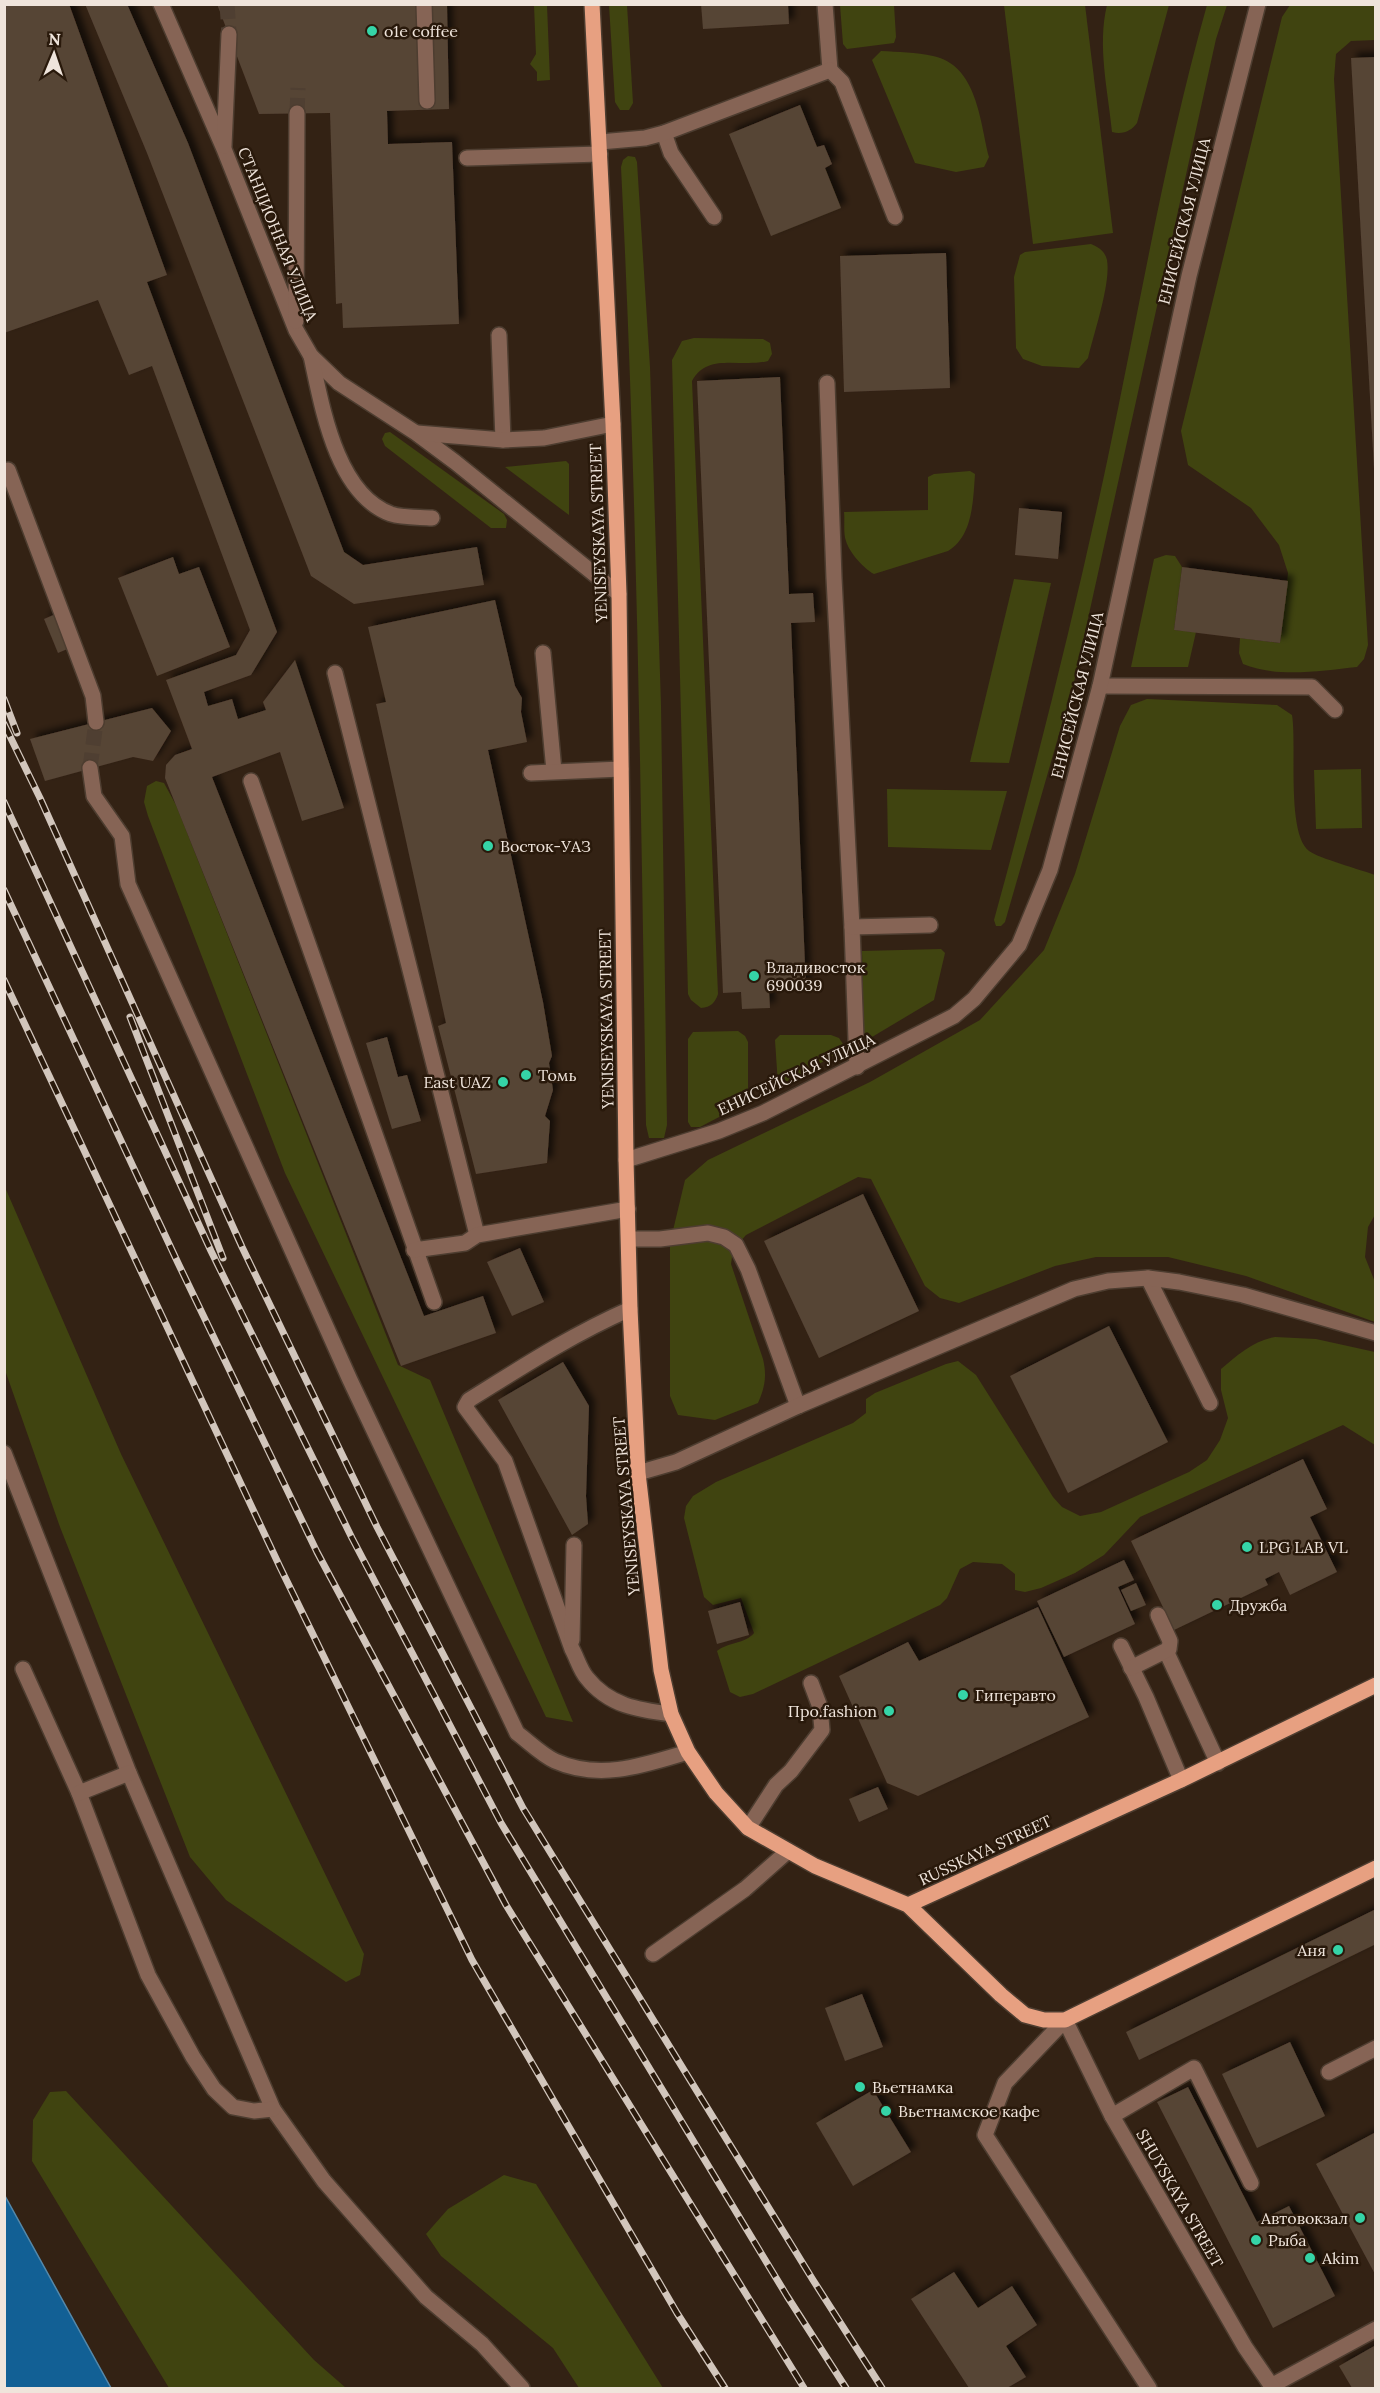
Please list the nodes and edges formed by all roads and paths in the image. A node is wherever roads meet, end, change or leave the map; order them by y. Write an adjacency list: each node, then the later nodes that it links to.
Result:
1 (161, 4): 12 (street, СТАНЦИОННАЯ УЛИЦА)
2 (424, 4): 8 (street)
3 (592, 4): 11 (main road, YENISEYSKAYA STREET)
4 (825, 4): 7 (street)
5 (1258, 4): 28 (street, ЕНИСЕЙСКАЯ УЛИЦА)
6 (229, 34): 12 (street)
7 (830, 70): 10 (street); 15 (street)
8 (427, 101)
9 (297, 113): 16 (street)
10 (664, 133): 11 (street); 14 (street)
11 (600, 148): 13 (street); 20 (main road, YENISEYSKAYA STREET)
12 (224, 149): 16 (street, СТАНЦИОННАЯ УЛИЦА)
13 (467, 158)
14 (714, 217)
15 (895, 217)
16 (296, 330): 18 (street, СТАНЦИОННАЯ УЛИЦА)
17 (499, 335): 22 (street)
18 (311, 356): 21 (street, СТАНЦИОННАЯ УЛИЦА); 24 (street)
19 (827, 383): 37 (street)
20 (614, 424): 22 (street, СТАНЦИОННАЯ УЛИЦА); 25 (main road, YENISEYSKAYA STREET)
21 (416, 433): 22 (street, СТАНЦИОННАЯ УЛИЦА); 25 (street, СТАНЦИОННАЯ УЛИЦА)
22 (503, 440)
23 (8, 470): 30 (street)
24 (432, 518)
25 (619, 594): 32 (main road, YENISEYSKAYA STREET)
26 (543, 653): 33 (street)
27 (335, 673): 41 (street)
28 (1100, 686): 29 (street); 38 (street, ЕНИСЕЙСКАЯ УЛИЦА)
29 (1335, 710)
30 (96, 722)
31 (90, 768): 62 (street)
32 (621, 768): 33 (street); 39 (main road, YENISEYSKAYA STREET)
33 (554, 771): 34 (street)
34 (531, 772)
35 (251, 781): 43 (street)
36 (930, 926): 37 (street)
37 (852, 927): 38 (street)
38 (857, 1067): 39 (street, ЕНИСЕЙСКАЯ УЛИЦА)
39 (626, 1161): 40 (main road, YENISEYSKAYA STREET)
40 (628, 1209): 41 (street); 42 (main road, YENISEYSKAYA STREET)
41 (477, 1235): 43 (street)
42 (628, 1239): 46 (main road, YENISEYSKAYA STREET); 49 (street)
43 (414, 1250): 45 (street)
44 (1148, 1278): 47 (street); 48 (street); 49 (street)
45 (434, 1302)
46 (630, 1309): 51 (main road, YENISEYSKAYA STREET); 55 (street)
47 (1376, 1333)
48 (1209, 1403)
49 (798, 1406): 51 (street)
50 (4, 1453): 64 (street)
51 (638, 1473): 61 (main road, YENISEYSKAYA STREET)
52 (574, 1545): 55 (street)
53 (1158, 1615): 56 (street)
54 (1121, 1646): 57 (street)
55 (572, 1648): 61 (street)
56 (1166, 1651): 57 (street); 63 (street)
57 (1131, 1668): 65 (street)
58 (23, 1669): 66 (street)
59 (811, 1683): 67 (street)
60 (1376, 1685): 63 (main road, RUSSKAYA STREET)
61 (671, 1714): 62 (main road, YENISEYSKAYA STREET)
62 (688, 1752): 67 (main road, YENISEYSKAYA STREET)
63 (1218, 1763): 65 (main road, RUSSKAYA STREET)
64 (129, 1773): 66 (street); 75 (street)
65 (1181, 1780): 70 (main road, RUSSKAYA STREET)
66 (79, 1793): 75 (street)
67 (748, 1828): 68 (main road, YENISEYSKAYA STREET)
68 (788, 1851): 70 (main road, YENISEYSKAYA STREET); 71 (street)
69 (1376, 1868): 72 (main road)
70 (908, 1905): 72 (main road, RUSSKAYA STREET)
71 (653, 1954)
72 (1065, 2020): 76 (street, SHUYSKAYA STREET); 81 (street)
73 (1376, 2048): 74 (street)
74 (1329, 2072)
75 (273, 2109): 80 (street)
76 (1112, 2116): 77 (street); 79 (street, SHUYSKAYA STREET)
77 (1251, 2183)
78 (1376, 2329): 79 (street)
79 (1272, 2387)
80 (522, 2388)
81 (1149, 2388)

